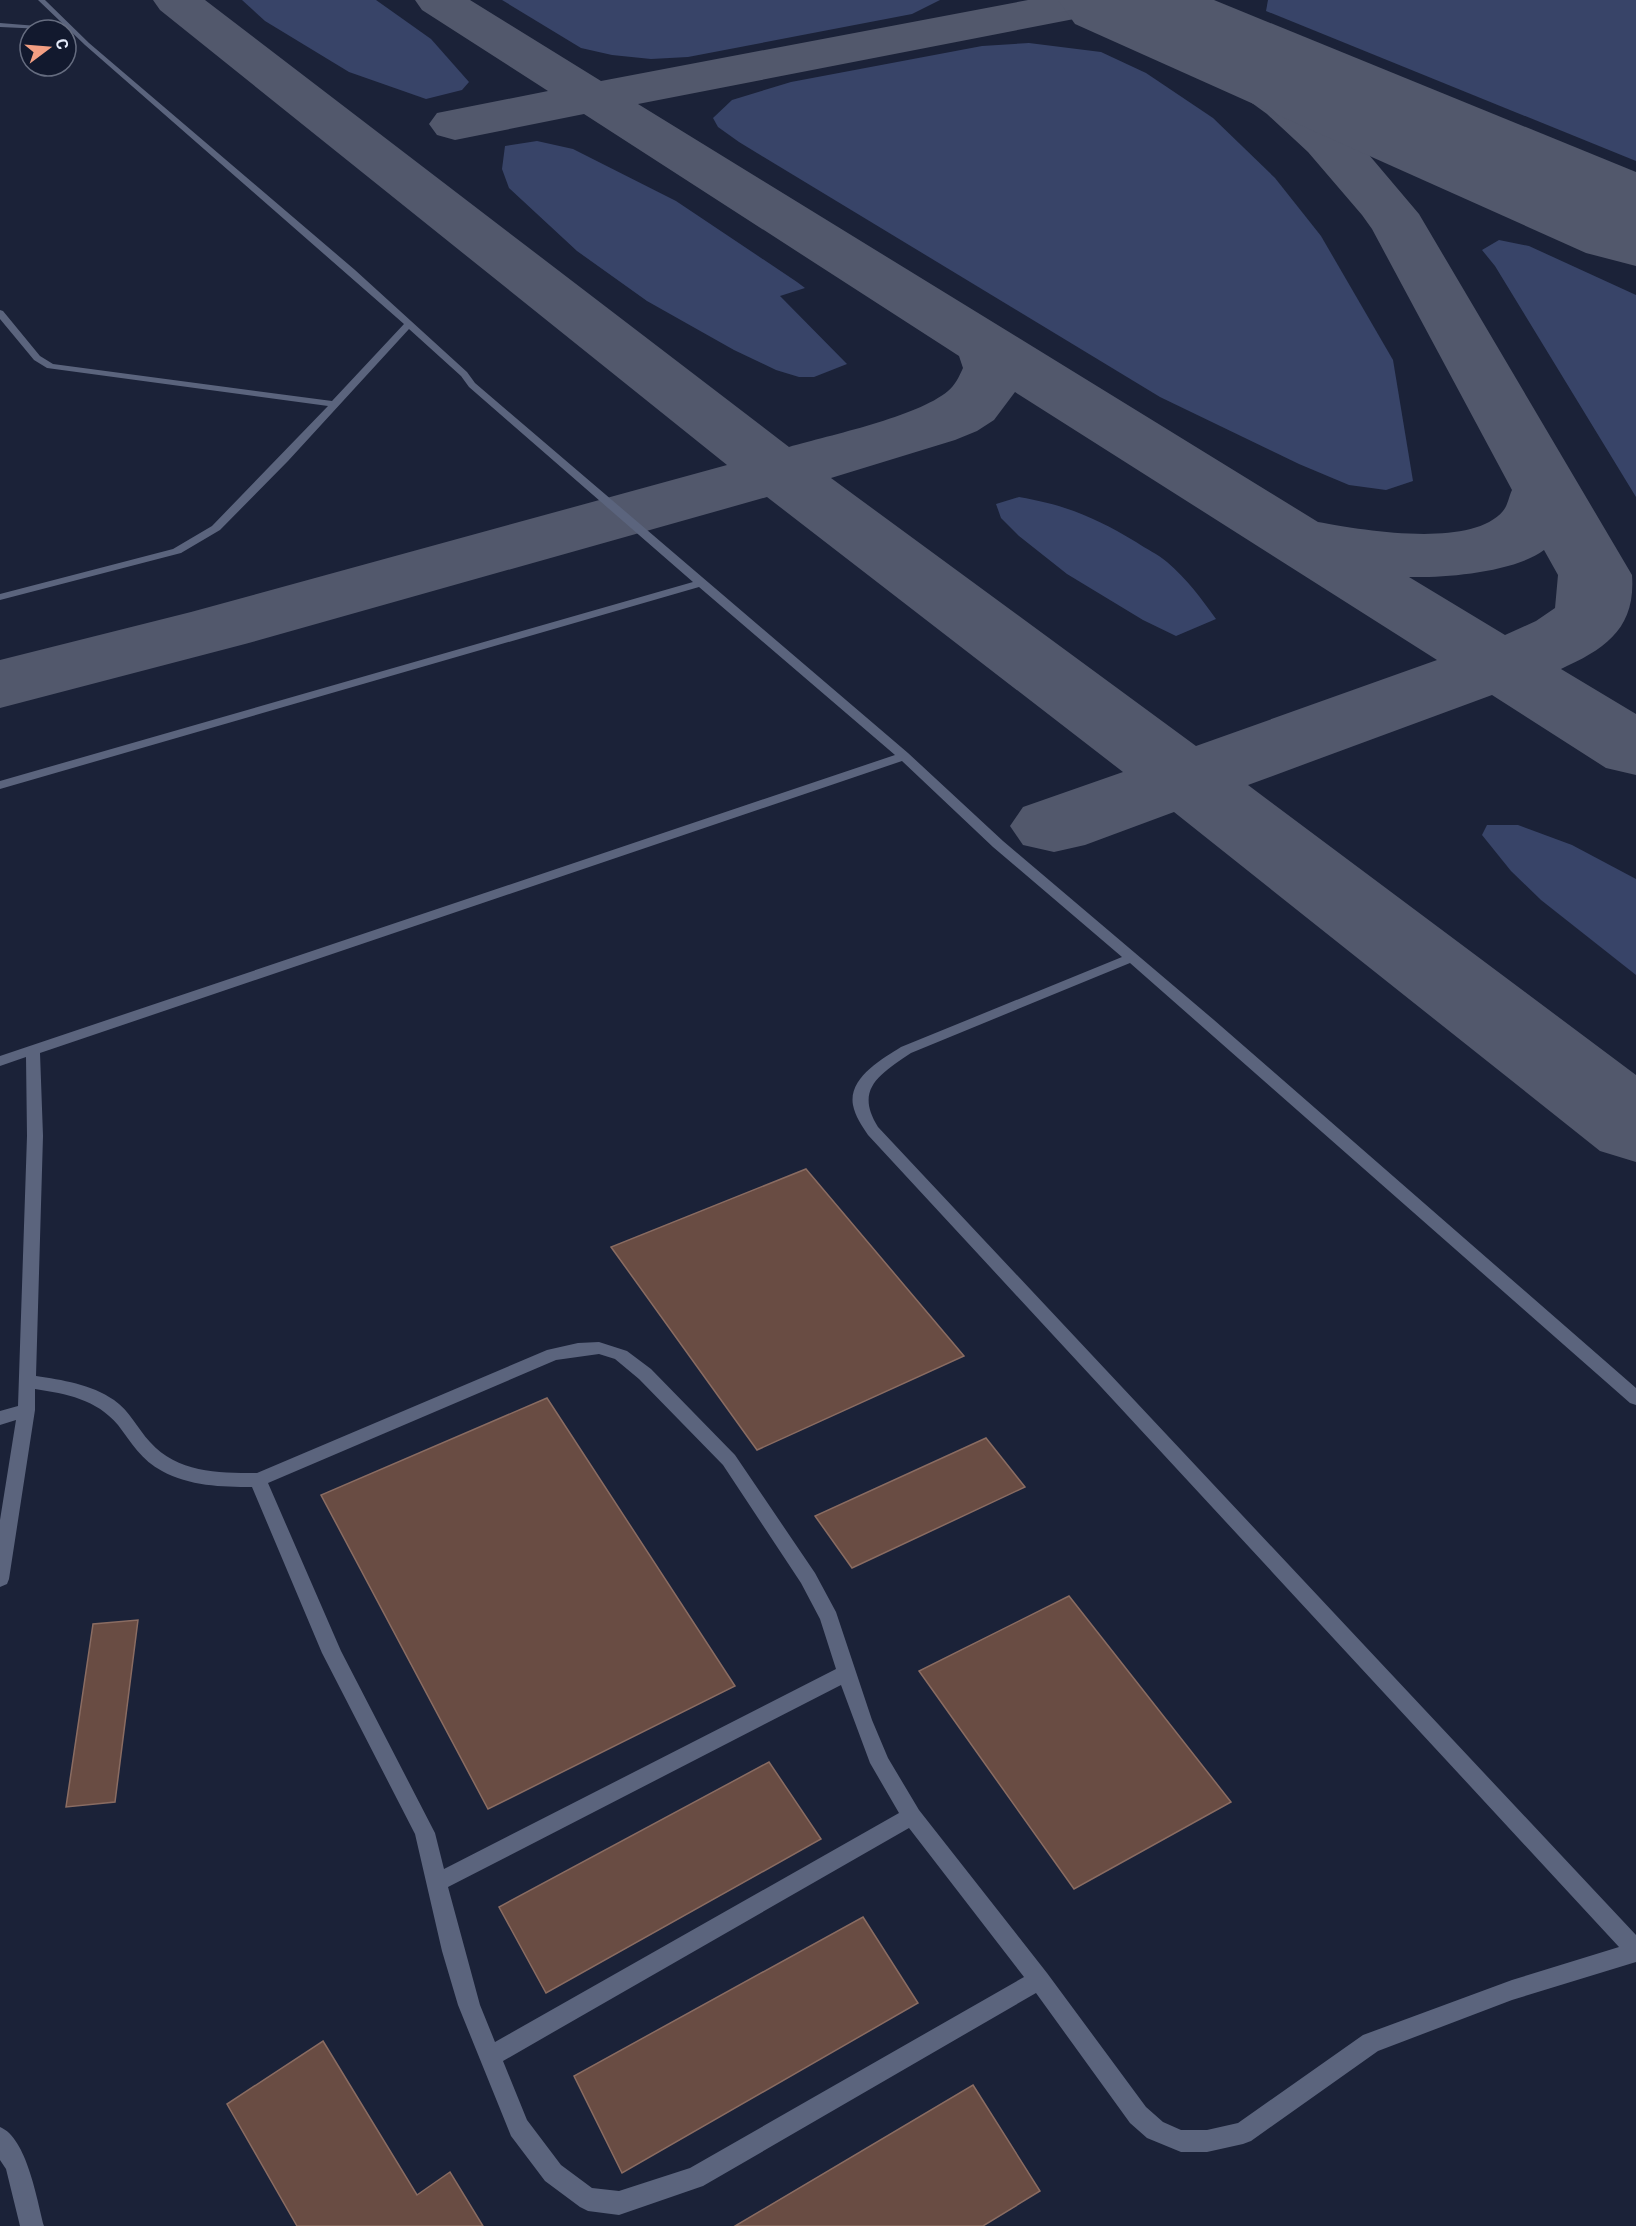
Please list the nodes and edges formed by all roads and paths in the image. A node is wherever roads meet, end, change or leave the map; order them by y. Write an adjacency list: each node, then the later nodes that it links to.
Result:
1 (41, 0): 2 (lane)
2 (54, 18)
3 (0, 25): 4 (lane)
4 (18, 26)
5 (78, 39): 7 (lane)
6 (0, 313): 8 (lane)
7 (409, 324): 8 (lane); 9 (lane)
8 (334, 404): 10 (lane)
9 (701, 583): 11 (lane); 12 (lane)
10 (0, 597)
11 (904, 756): 13 (lane); 14 (lane)
12 (0, 785)
13 (1131, 958): 17 (lane); 25 (lane)
14 (33, 1050): 15 (lane); 16 (lane)
15 (0, 1061)
16 (28, 1381): 18 (lane); 20 (lane)
17 (1636, 1398)
18 (26, 1410): 19 (lane); 21 (lane)
19 (0, 1418)
20 (258, 1480): 22 (lane); 24 (lane)
21 (0, 1580)
22 (846, 1673): 23 (lane); 24 (lane)
23 (912, 1816): 26 (lane); 27 (lane)
24 (438, 1882): 27 (lane)
25 (1636, 1951): 26 (lane)
26 (1039, 1980): 27 (lane)
27 (489, 2057)
28 (0, 2139): 29 (lane)
29 (32, 2226)

